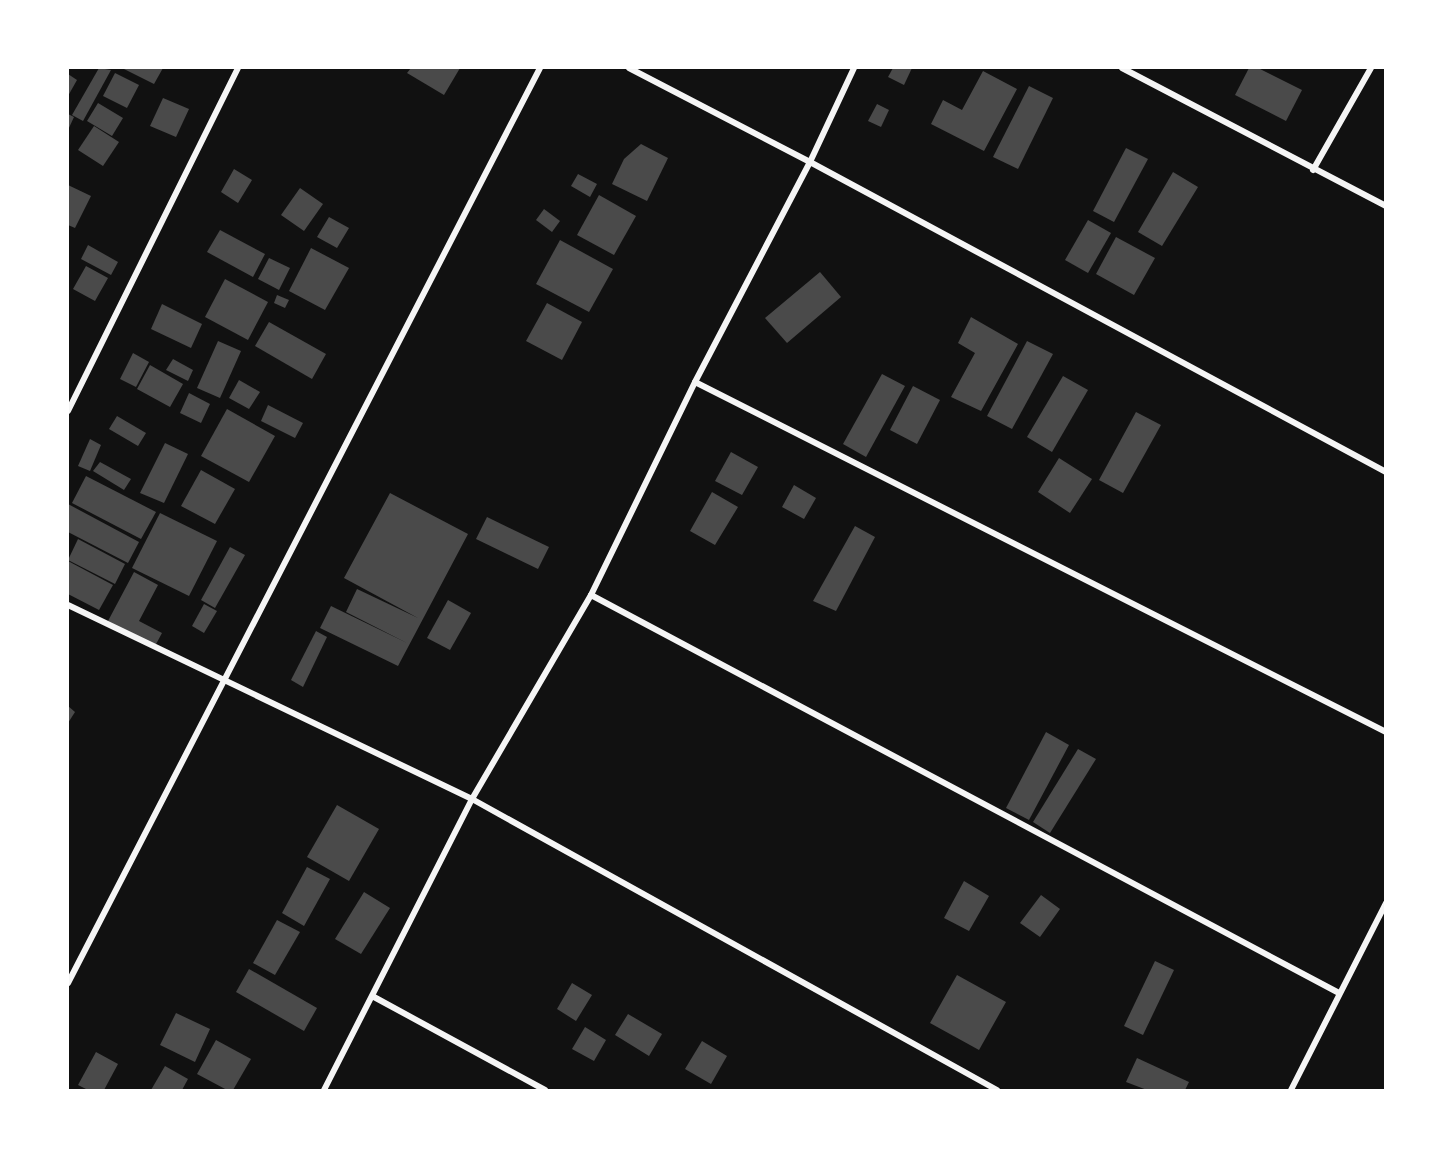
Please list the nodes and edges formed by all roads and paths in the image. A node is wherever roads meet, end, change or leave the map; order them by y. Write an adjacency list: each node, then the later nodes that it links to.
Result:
1 (238, 68): 11 (street)
2 (540, 68): 15 (street)
3 (629, 68): 7 (street)
4 (854, 68): 7 (street)
5 (1122, 68): 8 (street)
6 (1371, 68): 8 (street)
7 (810, 162): 10 (street); 12 (street)
8 (1313, 170): 9 (street)
9 (1386, 206)
10 (695, 382): 13 (street); 16 (street)
11 (68, 411)
12 (1386, 472)
13 (591, 595): 17 (street); 20 (street)
14 (68, 605): 15 (street)
15 (223, 681): 17 (street); 19 (street)
16 (1386, 732)
17 (472, 799): 21 (street); 24 (street)
18 (1386, 903): 20 (street)
19 (68, 983)
20 (1339, 993): 25 (street)
21 (374, 997): 22 (street); 23 (street)
22 (324, 1090)
23 (545, 1090)
24 (997, 1090)
25 (1291, 1090)

